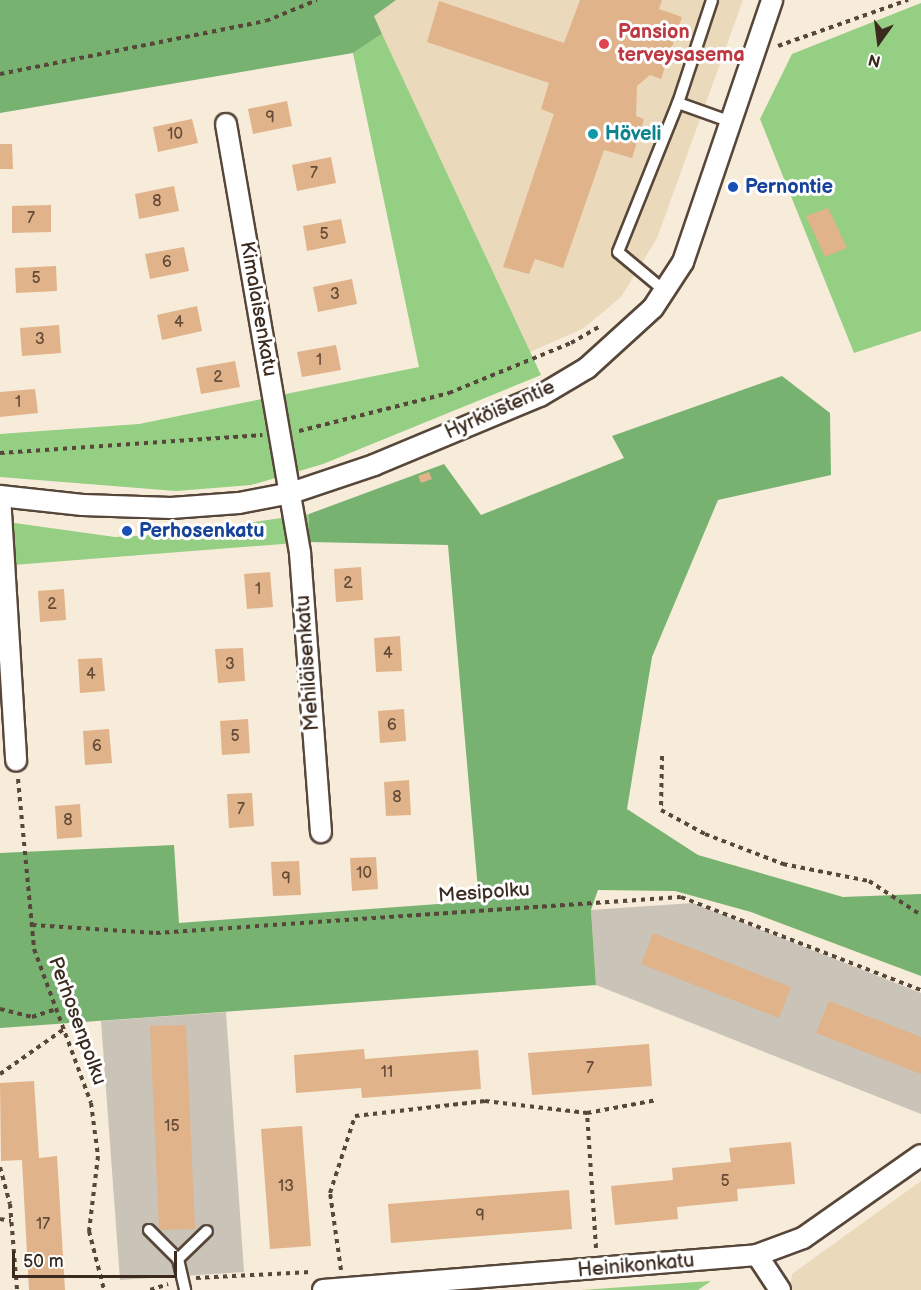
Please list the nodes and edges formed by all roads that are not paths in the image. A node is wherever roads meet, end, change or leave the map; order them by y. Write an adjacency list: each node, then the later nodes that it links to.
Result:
1 (712, 0): 3 (lane)
2 (772, 0): 4 (street, Hyrköistentie)
3 (678, 103): 4 (lane); 6 (lane)
4 (731, 122): 6 (street, Hyrköistentie)
5 (226, 124): 7 (street, Kimalaisenkatu)
6 (666, 292): 7 (street, Hyrköistentie)
7 (291, 494): 8 (street, Hyrköistentie); 10 (street, Mehiläisenkatu)
8 (0, 496): 9 (street)
9 (16, 761)
10 (321, 832)
11 (921, 1155): 14 (street, Heinikonkatu)
12 (149, 1230): 15 (lane)
13 (207, 1231): 15 (lane)
14 (757, 1255): 18 (street, Heinikonkatu); 19 (street)
15 (178, 1259): 17 (lane)
16 (321, 1281): 18 (street, Heinikonkatu)
17 (184, 1284)
18 (478, 1285)
19 (780, 1290)

